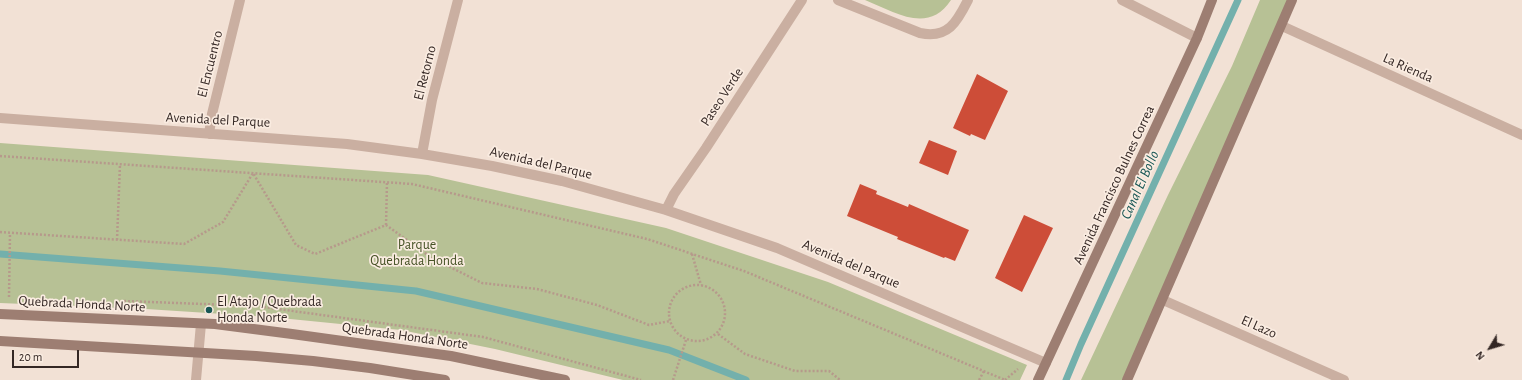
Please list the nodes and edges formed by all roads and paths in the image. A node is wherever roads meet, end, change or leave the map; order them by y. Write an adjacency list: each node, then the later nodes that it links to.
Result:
1 (240, 0): 12 (street, El Encuentro)
2 (458, 0): 14 (street, El Retorno)
3 (802, 0): 19 (street, Paseo Verde)
4 (838, 0): 5 (street)
5 (968, 0)
6 (1122, 0): 10 (street)
7 (1212, 0): 10 (street, Avenida Francisco Bulnes Correa)
8 (1292, 0): 9 (street)
9 (1282, 26): 13 (street, La Rienda); 27 (street)
10 (1197, 38): 35 (street, Avenida Francisco Bulnes Correa)
11 (0, 118): 12 (street, Avenida del Parque)
12 (209, 134): 14 (street, Avenida del Parque)
13 (1522, 135)
14 (422, 154): 19 (street, Avenida del Parque)
15 (0, 156): 16 (path)
16 (120, 164): 17 (path); 23 (path)
17 (253, 173): 18 (path); 20 (path); 23 (path)
18 (387, 182): 20 (path); 24 (path)
19 (666, 210): 35 (street, Avenida del Parque)
20 (386, 225): 29 (path)
21 (0, 232): 22 (path)
22 (10, 232): 23 (path); 26 (path)
23 (117, 240)
24 (692, 254): 25 (path); 36 (path)
25 (701, 285): 29 (path); 31 (path)
26 (9, 297)
27 (1163, 300): 45 (street); 46 (street, El Lazo)
28 (0, 314): 30 (street, Quebrada Honda Norte)
29 (670, 321): 32 (path)
30 (200, 324): 34 (street); 39 (street, Quebrada Honda Norte)
31 (718, 334): 32 (path); 41 (path)
32 (686, 341): 40 (path)
33 (0, 342): 34 (street)
34 (198, 354): 37 (street); 38 (street)
35 (1046, 363): 44 (street, Avenida Francisco Bulnes Correa)
36 (984, 371): 42 (path); 43 (path)
37 (196, 380)
38 (445, 380)
39 (565, 380)
40 (673, 380)
41 (840, 380)
42 (979, 380)
43 (1005, 380)
44 (1038, 380)
45 (1127, 380)
46 (1344, 380)

